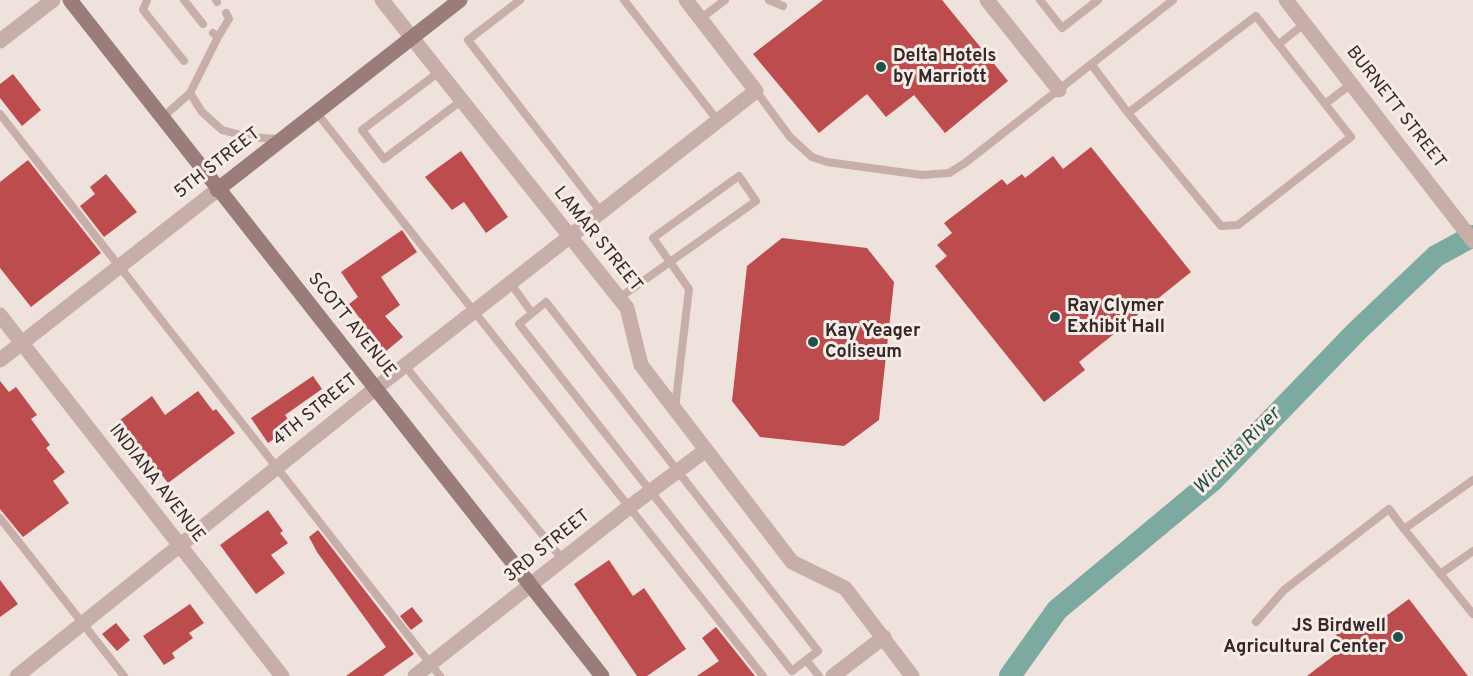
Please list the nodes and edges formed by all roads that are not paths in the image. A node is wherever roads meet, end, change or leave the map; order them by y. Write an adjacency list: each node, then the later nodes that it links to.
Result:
1 (53, 0): 23 (street)
2 (70, 0): 37 (main road, SCOTT AVENUE)
3 (147, 0): 25 (lane)
4 (184, 0): 20 (lane)
5 (382, 0): 22 (street, LAMAR STREET)
6 (460, 0): 22 (main road, 5TH STREET)
7 (520, 0): 41 (lane)
8 (624, 0): 38 (lane)
9 (686, 0): 19 (street)
10 (725, 0): 19 (lane)
11 (769, 0): 17 (lane)
12 (987, 0): 30 (street)
13 (1040, 0): 14 (lane)
14 (1098, 0)
15 (1173, 0): 26 (lane)
16 (1286, 0): 21 (street, BURNETT STREET)
17 (783, 6)
18 (226, 13): 31 (lane)
19 (700, 19): 29 (street)
20 (203, 24)
21 (1304, 24): 24 (lane); 28 (street, BURNETT STREET)
22 (412, 38): 27 (street, LAMAR STREET); 34 (main road, 5TH STREET)
23 (0, 41)
24 (1279, 44): 33 (lane); 35 (lane)
25 (184, 61)
26 (1091, 64): 30 (lane); 35 (lane)
27 (439, 72): 32 (street, LAMAR STREET); 32 (lane)
28 (1351, 84): 33 (lane); 43 (street, BURNETT STREET)
29 (756, 90): 30 (lane); 38 (street, 4TH STREET)
30 (1059, 90)
31 (190, 93): 37 (lane); 39 (lane)
32 (461, 100): 42 (street, LAMAR STREET)
33 (1325, 104): 35 (lane)
34 (316, 112): 39 (main road, 5TH STREET); 48 (lane)
35 (1128, 113)
36 (0, 114): 45 (lane)
37 (162, 118): 40 (main road, SCOTT AVENUE)
38 (718, 121): 41 (street, 4TH STREET)
39 (281, 140): 40 (main road, 5TH STREET)
40 (217, 189): 45 (street, 5TH STREET); 54 (main road, SCOTT AVENUE)
41 (602, 213): 42 (street, 4TH STREET)
42 (570, 238): 46 (street, 4TH STREET); 47 (street, LAMAR STREET)
43 (1473, 241)
44 (670, 262): 44 (lane); 47 (lane); 55 (lane)
45 (119, 267): 51 (street, 5TH STREET); 57 (lane)
46 (511, 284): 48 (street, 4TH STREET); 49 (lane)
47 (620, 298): 55 (street, LAMAR STREET)
48 (476, 312): 53 (street, 4TH STREET); 61 (lane)
49 (532, 313): 58 (lane); 60 (lane)
50 (0, 315): 51 (street, INDIANA AVENUE)
51 (22, 343): 52 (street, 5TH STREET); 64 (street, INDIANA AVENUE)
52 (0, 360)
53 (405, 366): 54 (street, 4TH STREET); 66 (lane)
54 (376, 388): 57 (street, 4TH STREET); 68 (main road, SCOTT AVENUE)
55 (675, 409): 56 (street, LAMAR STREET)
56 (706, 450): 58 (street, 3RD STREET); 72 (street, LAMAR STREET)
57 (277, 467): 64 (street, 4TH STREET); 74 (lane)
58 (680, 470): 60 (street, 3RD STREET); 73 (lane)
59 (1473, 480): 63 (lane)
60 (650, 492): 61 (street, 3RD STREET); 73 (lane)
61 (628, 508): 66 (street, 3RD STREET); 80 (lane)
62 (0, 518): 71 (lane)
63 (1404, 529): 67 (lane); 70 (lane)
64 (179, 546): 71 (street, 4TH STREET); 77 (street, INDIANA AVENUE)
65 (1473, 551): 67 (lane)
66 (563, 560): 68 (street, 3RD STREET)
67 (1440, 574): 69 (lane)
68 (530, 586): 74 (street, 3RD STREET); 79 (main road, SCOTT AVENUE)
69 (1473, 614)
70 (1256, 622)
71 (83, 623): 75 (street, 4TH STREET); 76 (lane)
72 (884, 637): 82 (street); 83 (street, LAMAR STREET)
73 (806, 660): 81 (lane)
74 (436, 670): 78 (street, 3RD STREET)
75 (17, 676)
76 (124, 676)
77 (282, 676)
78 (415, 676)
79 (602, 676)
80 (763, 676)
81 (819, 676)
82 (833, 676)
83 (912, 676)

